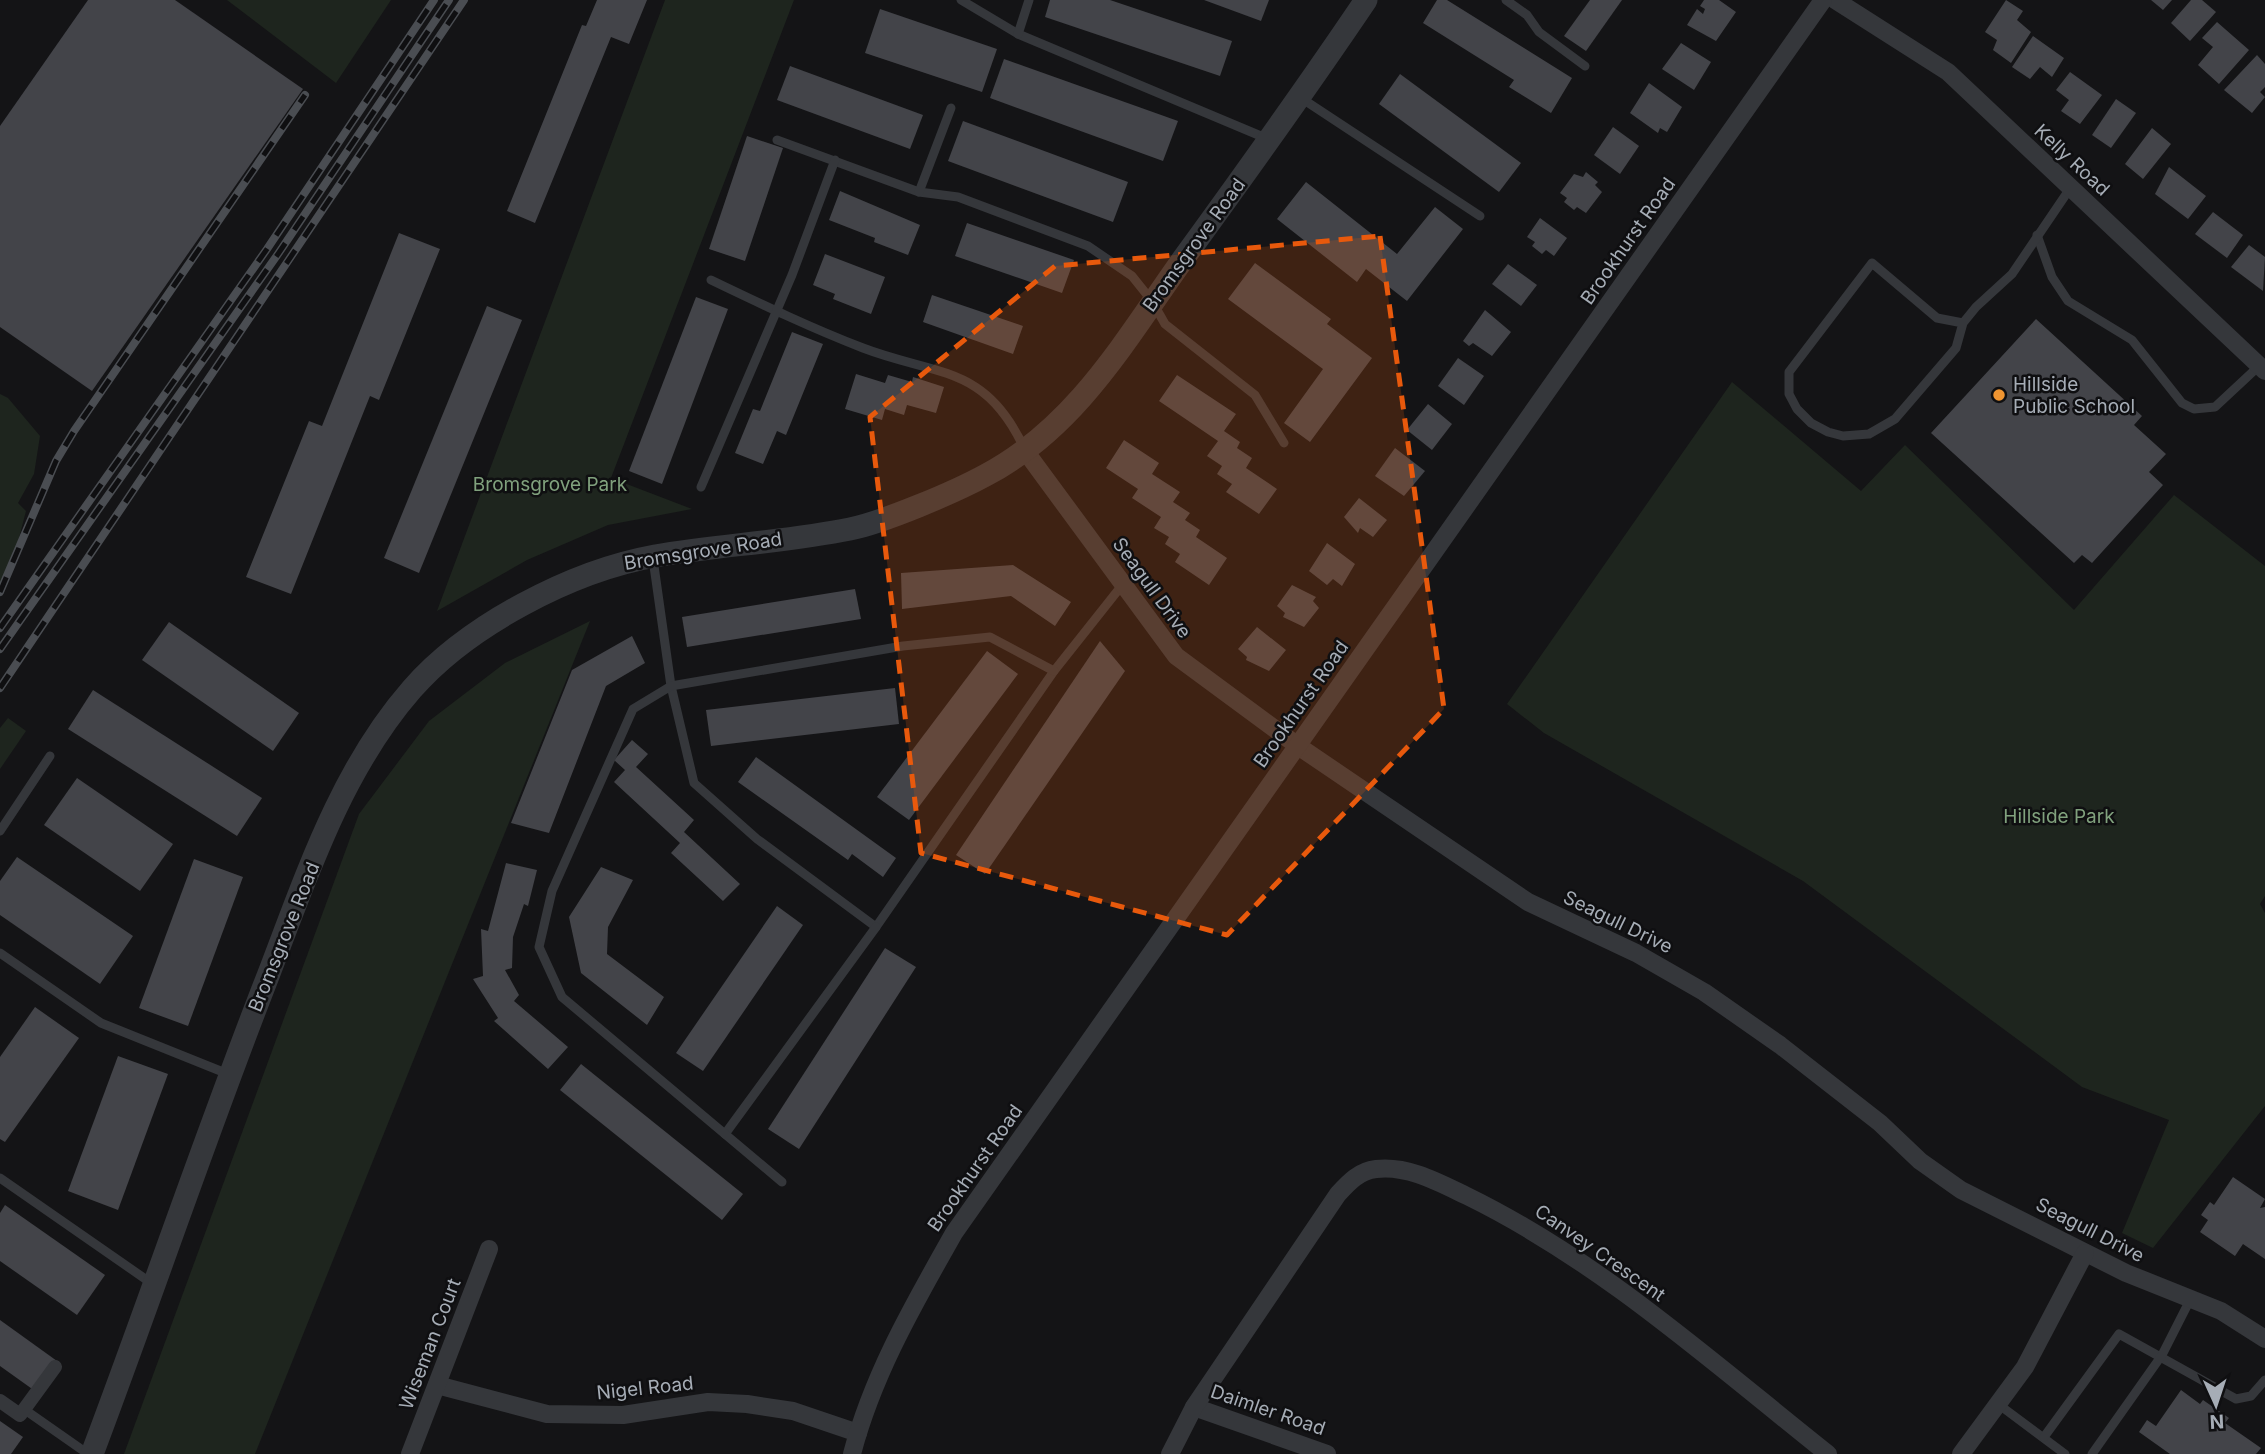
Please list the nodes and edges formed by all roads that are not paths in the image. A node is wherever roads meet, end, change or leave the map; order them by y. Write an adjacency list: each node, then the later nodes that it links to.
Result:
1 (961, 0): 7 (lane)
2 (1029, 0): 7 (lane)
3 (1506, 0): 8 (lane)
4 (1823, 0): 30 (street, Brookhurst Road)
5 (1835, 0): 14 (street, Kelly Road)
6 (1365, 1): 9 (street, Bromsgrove Road)
7 (1018, 34): 12 (lane)
8 (1585, 66)
9 (1300, 97): 12 (street, Bromsgrove Road); 16 (lane)
10 (951, 108): 15 (lane)
11 (777, 140): 13 (lane)
12 (1270, 140): 19 (street, Bromsgrove Road)
13 (835, 160): 15 (lane); 20 (lane)
14 (2071, 187): 17 (lane); 22 (street, Kelly Road)
15 (919, 192): 19 (lane)
16 (1480, 216)
17 (2036, 235): 21 (lane); 22 (lane)
18 (711, 280): 20 (lane)
19 (1152, 301): 23 (lane); 24 (street, Bromsgrove Road)
20 (776, 311): 24 (lane); 25 (lane)
21 (1963, 323): 21 (lane)
22 (2262, 368)
23 (1284, 443)
24 (1026, 452): 26 (street, Bromsgrove Road); 27 (street, Seagull Drive)
25 (701, 487)
26 (652, 557): 29 (lane); 35 (street, Bromsgrove Road)
27 (1123, 584): 28 (lane); 30 (street, Seagull Drive)
28 (1054, 671): 29 (lane); 33 (lane)
29 (671, 686): 33 (lane); 36 (lane)
30 (1298, 746): 40 (street, Seagull Drive); 52 (street, Brookhurst Road)
31 (50, 756): 32 (lane)
32 (0, 831)
33 (876, 927): 36 (lane)
34 (0, 953): 35 (lane)
35 (230, 1074): 41 (street, Bromsgrove Road)
36 (725, 1134): 38 (lane)
37 (0, 1178): 41 (lane)
38 (782, 1182)
39 (489, 1249): 47 (street, Wiseman Court)
40 (2085, 1253): 42 (street, Seagull Drive); 49 (street)
41 (155, 1286): 54 (street, Bromsgrove Road)
42 (2191, 1298): 43 (street, Seagull Drive); 44 (lane)
43 (2265, 1339)
44 (2162, 1355): 46 (lane); 53 (lane); 62 (lane)
45 (55, 1367): 48 (street)
46 (2265, 1380)
47 (437, 1385): 52 (street, Nigel Road); 55 (street, Wiseman Court)
48 (0, 1401)
49 (1998, 1404): 53 (lane); 60 (street)
50 (1194, 1407): 57 (street, Canvey Crescent); 58 (street, Daimler Road); 59 (street, Canvey Crescent)
51 (28, 1412): 54 (lane)
52 (858, 1433): 56 (street, Brookhurst Road)
53 (2045, 1437): 61 (lane)
54 (90, 1454)
55 (410, 1454)
56 (852, 1454)
57 (1170, 1454)
58 (1327, 1454)
59 (1828, 1454)
60 (1961, 1454)
61 (2065, 1454)
62 (2092, 1454)

